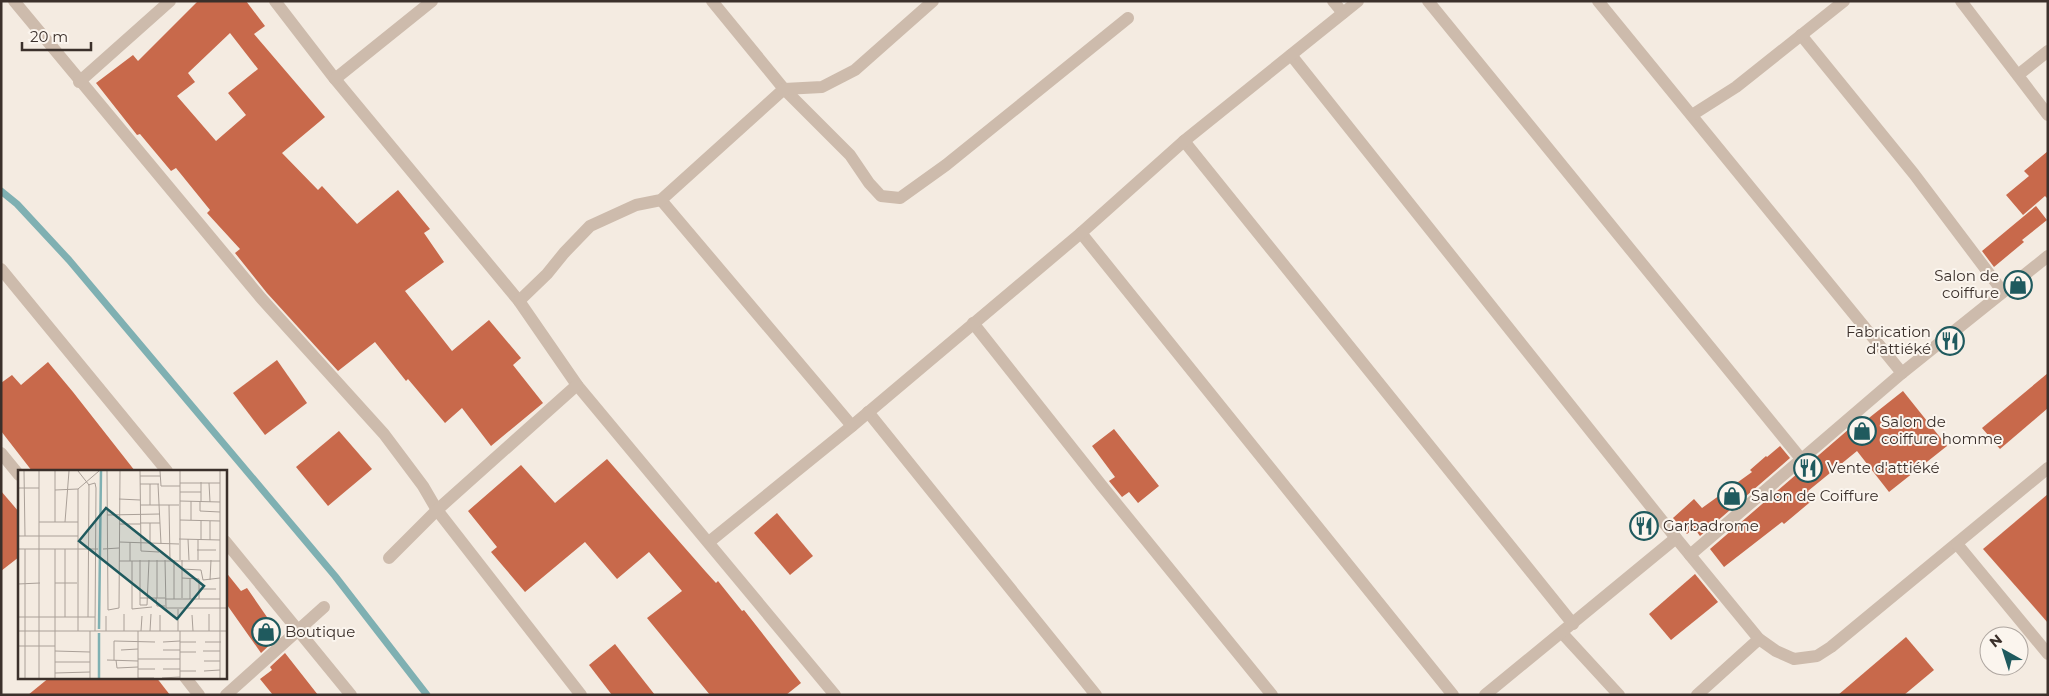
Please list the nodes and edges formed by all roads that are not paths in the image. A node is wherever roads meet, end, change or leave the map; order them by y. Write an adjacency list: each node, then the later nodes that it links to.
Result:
1 (14, 1): 20 (street)
2 (170, 1): 20 (street)
3 (275, 1): 19 (street)
4 (432, 1): 19 (street)
5 (712, 1): 21 (street)
6 (1333, 1): 13 (street)
7 (1358, 1): 13 (street)
8 (1428, 1): 37 (street)
9 (1599, 1): 22 (street)
10 (1844, 1): 15 (street)
11 (1961, 1): 18 (street)
12 (927, 3): 21 (street)
13 (1342, 13): 17 (street)
14 (1128, 18): 21 (street)
15 (1801, 35): 22 (street); 29 (street)
16 (2048, 51): 18 (street)
17 (1291, 55): 24 (street); 42 (street)
18 (2018, 75): 23 (street)
19 (335, 80): 30 (street)
20 (79, 82): 41 (street)
21 (784, 89): 25 (street)
22 (1692, 115): 32 (street)
23 (2048, 116)
24 (1184, 141): 26 (street); 49 (street)
25 (662, 200): 30 (street); 35 (street)
26 (1081, 233): 31 (street); 62 (street)
27 (2048, 256): 29 (street)
28 (1, 269): 39 (street)
29 (2003, 292): 32 (street)
30 (519, 301): 33 (street)
31 (973, 323): 34 (street); 61 (street)
32 (1902, 374): 37 (street)
33 (577, 385): 41 (street); 43 (street)
34 (868, 412): 35 (street); 60 (street)
35 (852, 426): 43 (street)
36 (1, 453): 40 (street)
37 (1802, 460): 46 (street)
38 (2048, 468): 45 (street)
39 (166, 470)
40 (18, 474)
41 (436, 510): 47 (street); 58 (street)
42 (1676, 538): 46 (street); 49 (street)
43 (709, 542): 59 (street)
44 (226, 543): 50 (street)
45 (1957, 544): 52 (street); 53 (street)
46 (1690, 555): 52 (street)
47 (389, 558)
48 (324, 607): 50 (street)
49 (1573, 624): 51 (street)
50 (298, 630): 56 (street); 57 (street)
51 (1562, 633): 63 (street); 64 (street)
52 (1759, 639): 65 (street)
53 (2048, 654)
54 (186, 678): 55 (street)
55 (199, 695)
56 (226, 695)
57 (351, 695)
58 (581, 695)
59 (835, 695)
60 (1096, 695)
61 (1272, 695)
62 (1452, 695)
63 (1485, 695)
64 (1619, 695)
65 (1697, 695)

